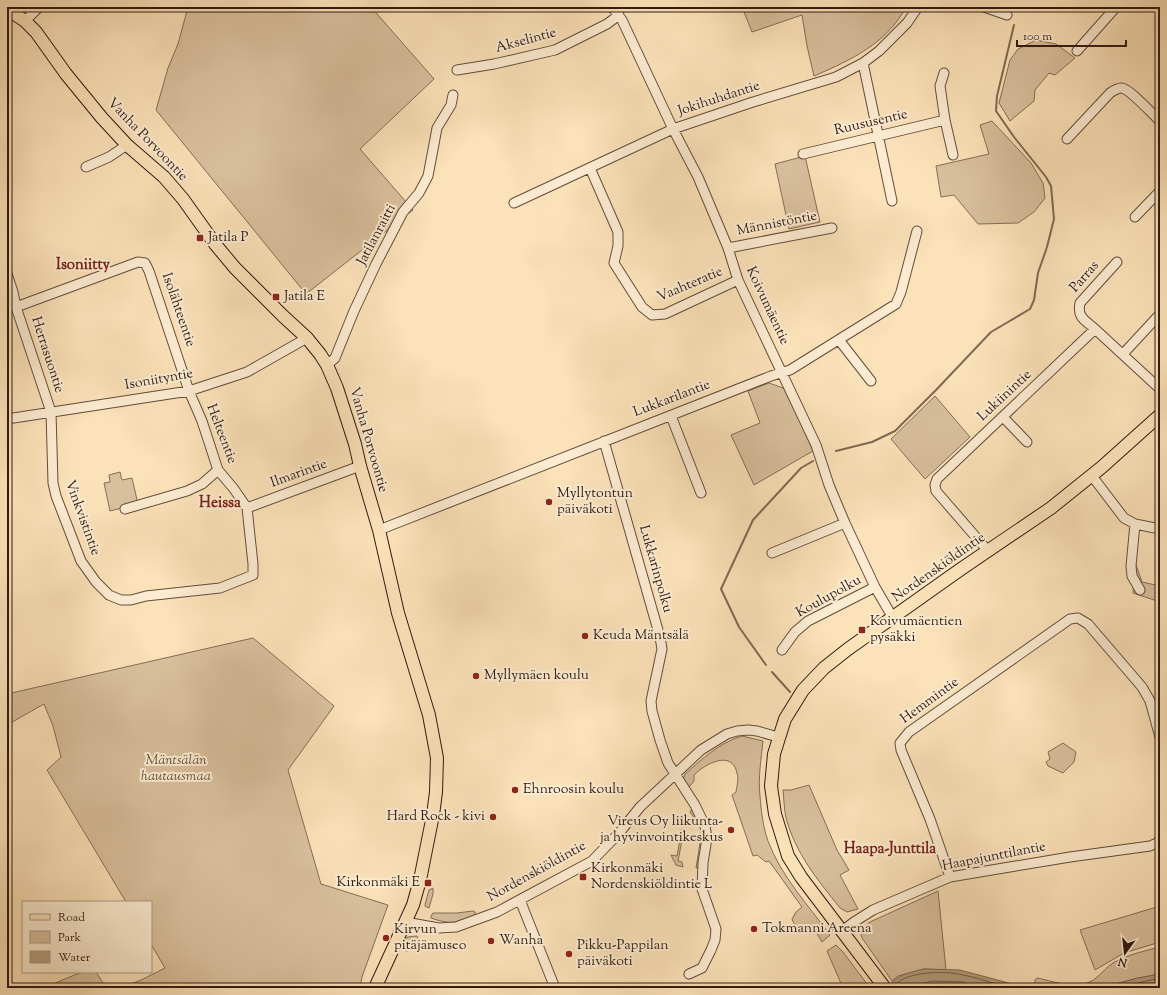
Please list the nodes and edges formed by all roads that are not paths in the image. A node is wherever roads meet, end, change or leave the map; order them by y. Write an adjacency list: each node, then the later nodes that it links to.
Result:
1 (39, 7): 9 (street)
2 (612, 7): 7 (street, Koivumäentie)
3 (918, 7): 11 (street, Jokihuhdantie)
4 (984, 7): 8 (street)
5 (1116, 7): 10 (street)
6 (7, 9): 9 (main road, Vanha Porvoontie)
7 (619, 15): 12 (street, Akselintie); 17 (street, Koivumäentie)
8 (1007, 15)
9 (25, 21): 20 (main road, Vanha Porvoontie)
10 (1077, 51)
11 (863, 63): 17 (street, Jokihuhdantie); 18 (street)
12 (457, 70)
13 (944, 73): 15 (street)
14 (453, 95): 41 (street, Jatilanraitti)
15 (945, 120): 18 (street, Ruususentie); 22 (street)
16 (1160, 121): 19 (street)
17 (673, 129): 24 (street, Jokihuhdantie); 31 (street, Koivumäentie)
18 (879, 136): 21 (street, Ruususentie); 26 (street)
19 (1067, 139)
20 (127, 145): 23 (street); 38 (main road, Vanha Porvoontie)
21 (803, 154)
22 (953, 155)
23 (86, 167)
24 (590, 168): 27 (street, Jokihuhdantie); 34 (street, Vaahteratie)
25 (1160, 191): 28 (street)
26 (892, 201)
27 (514, 203)
28 (1136, 217)
29 (832, 228): 31 (street, Männistöntie)
30 (917, 231): 39 (street, Lukkarilantie)
31 (728, 248): 34 (street, Koivumäentie)
32 (1117, 262): 37 (street, Parras)
33 (7, 274): 35 (street, Herrasuontie)
34 (738, 280): 42 (street, Koivumäentie)
35 (16, 306): 45 (street, Isolähteentie); 46 (street, Herrasuontie)
36 (1160, 314): 40 (street)
37 (1095, 329): 40 (street); 49 (street, Lukiinintie)
38 (307, 338): 41 (main road, Vanha Porvoontie); 45 (street, Isoniityntie)
39 (839, 340): 42 (street, Lukkarilantie); 43 (street)
40 (1123, 354): 44 (street)
41 (327, 366): 53 (main road, Vanha Porvoontie)
42 (783, 373): 48 (street, Lukkarilantie); 59 (street, Koivumäentie)
43 (871, 381)
44 (1160, 389)
45 (189, 391): 46 (street, Isoniityntie); 54 (street, Helteentie)
46 (51, 412): 50 (street, Isoniityntie); 65 (street, Vinkvistintie)
47 (1160, 415): 55 (main road, Nordenskiöldintie)
48 (671, 416): 51 (street, Lukkarilantie); 56 (street)
49 (1003, 418): 52 (street); 63 (street, Lukiinintie)
50 (7, 419)
51 (604, 440): 62 (street, Lukkarilantie); 72 (street, Lukkarinpolku)
52 (1027, 442)
53 (360, 466): 57 (street, Ilmarintie); 62 (main road, Vanha Porvoontie)
54 (218, 470): 57 (street, Helteentie); 58 (street)
55 (1092, 476): 60 (street); 63 (main road, Nordenskiöldintie)
56 (701, 493)
57 (247, 508): 65 (street, Helteentie)
58 (125, 509)
59 (845, 523): 64 (street); 66 (street, Koivumäentie)
60 (1135, 524): 61 (street); 67 (street)
61 (1160, 529)
62 (379, 530): 76 (main road, Vanha Porvoontie)
63 (988, 551): 68 (main road, Nordenskiöldintie)
64 (772, 553)
65 (253, 576)
66 (875, 587): 68 (street, Koivumäentie); 69 (street, Koulupolku)
67 (1140, 590)
68 (893, 618): 70 (main road, Nordenskiöldintie)
69 (782, 650)
70 (778, 737): 72 (street, Nordenskiöldintie); 77 (main road)
71 (1160, 737): 74 (street, Hemmintie)
72 (674, 774): 75 (street, Nordenskiöldintie); 78 (street, Lukkarinpolku)
73 (1160, 839): 74 (street, Haapajunttilantie)
74 (950, 877): 77 (street, Haapajunttilantie)
75 (520, 900): 76 (street, Nordenskiöldintie); 80 (street)
76 (405, 922): 79 (main road, Vanha Porvoontie)
77 (842, 931): 81 (main road)
78 (689, 974)
79 (375, 988)
80 (555, 988)
81 (885, 988)

